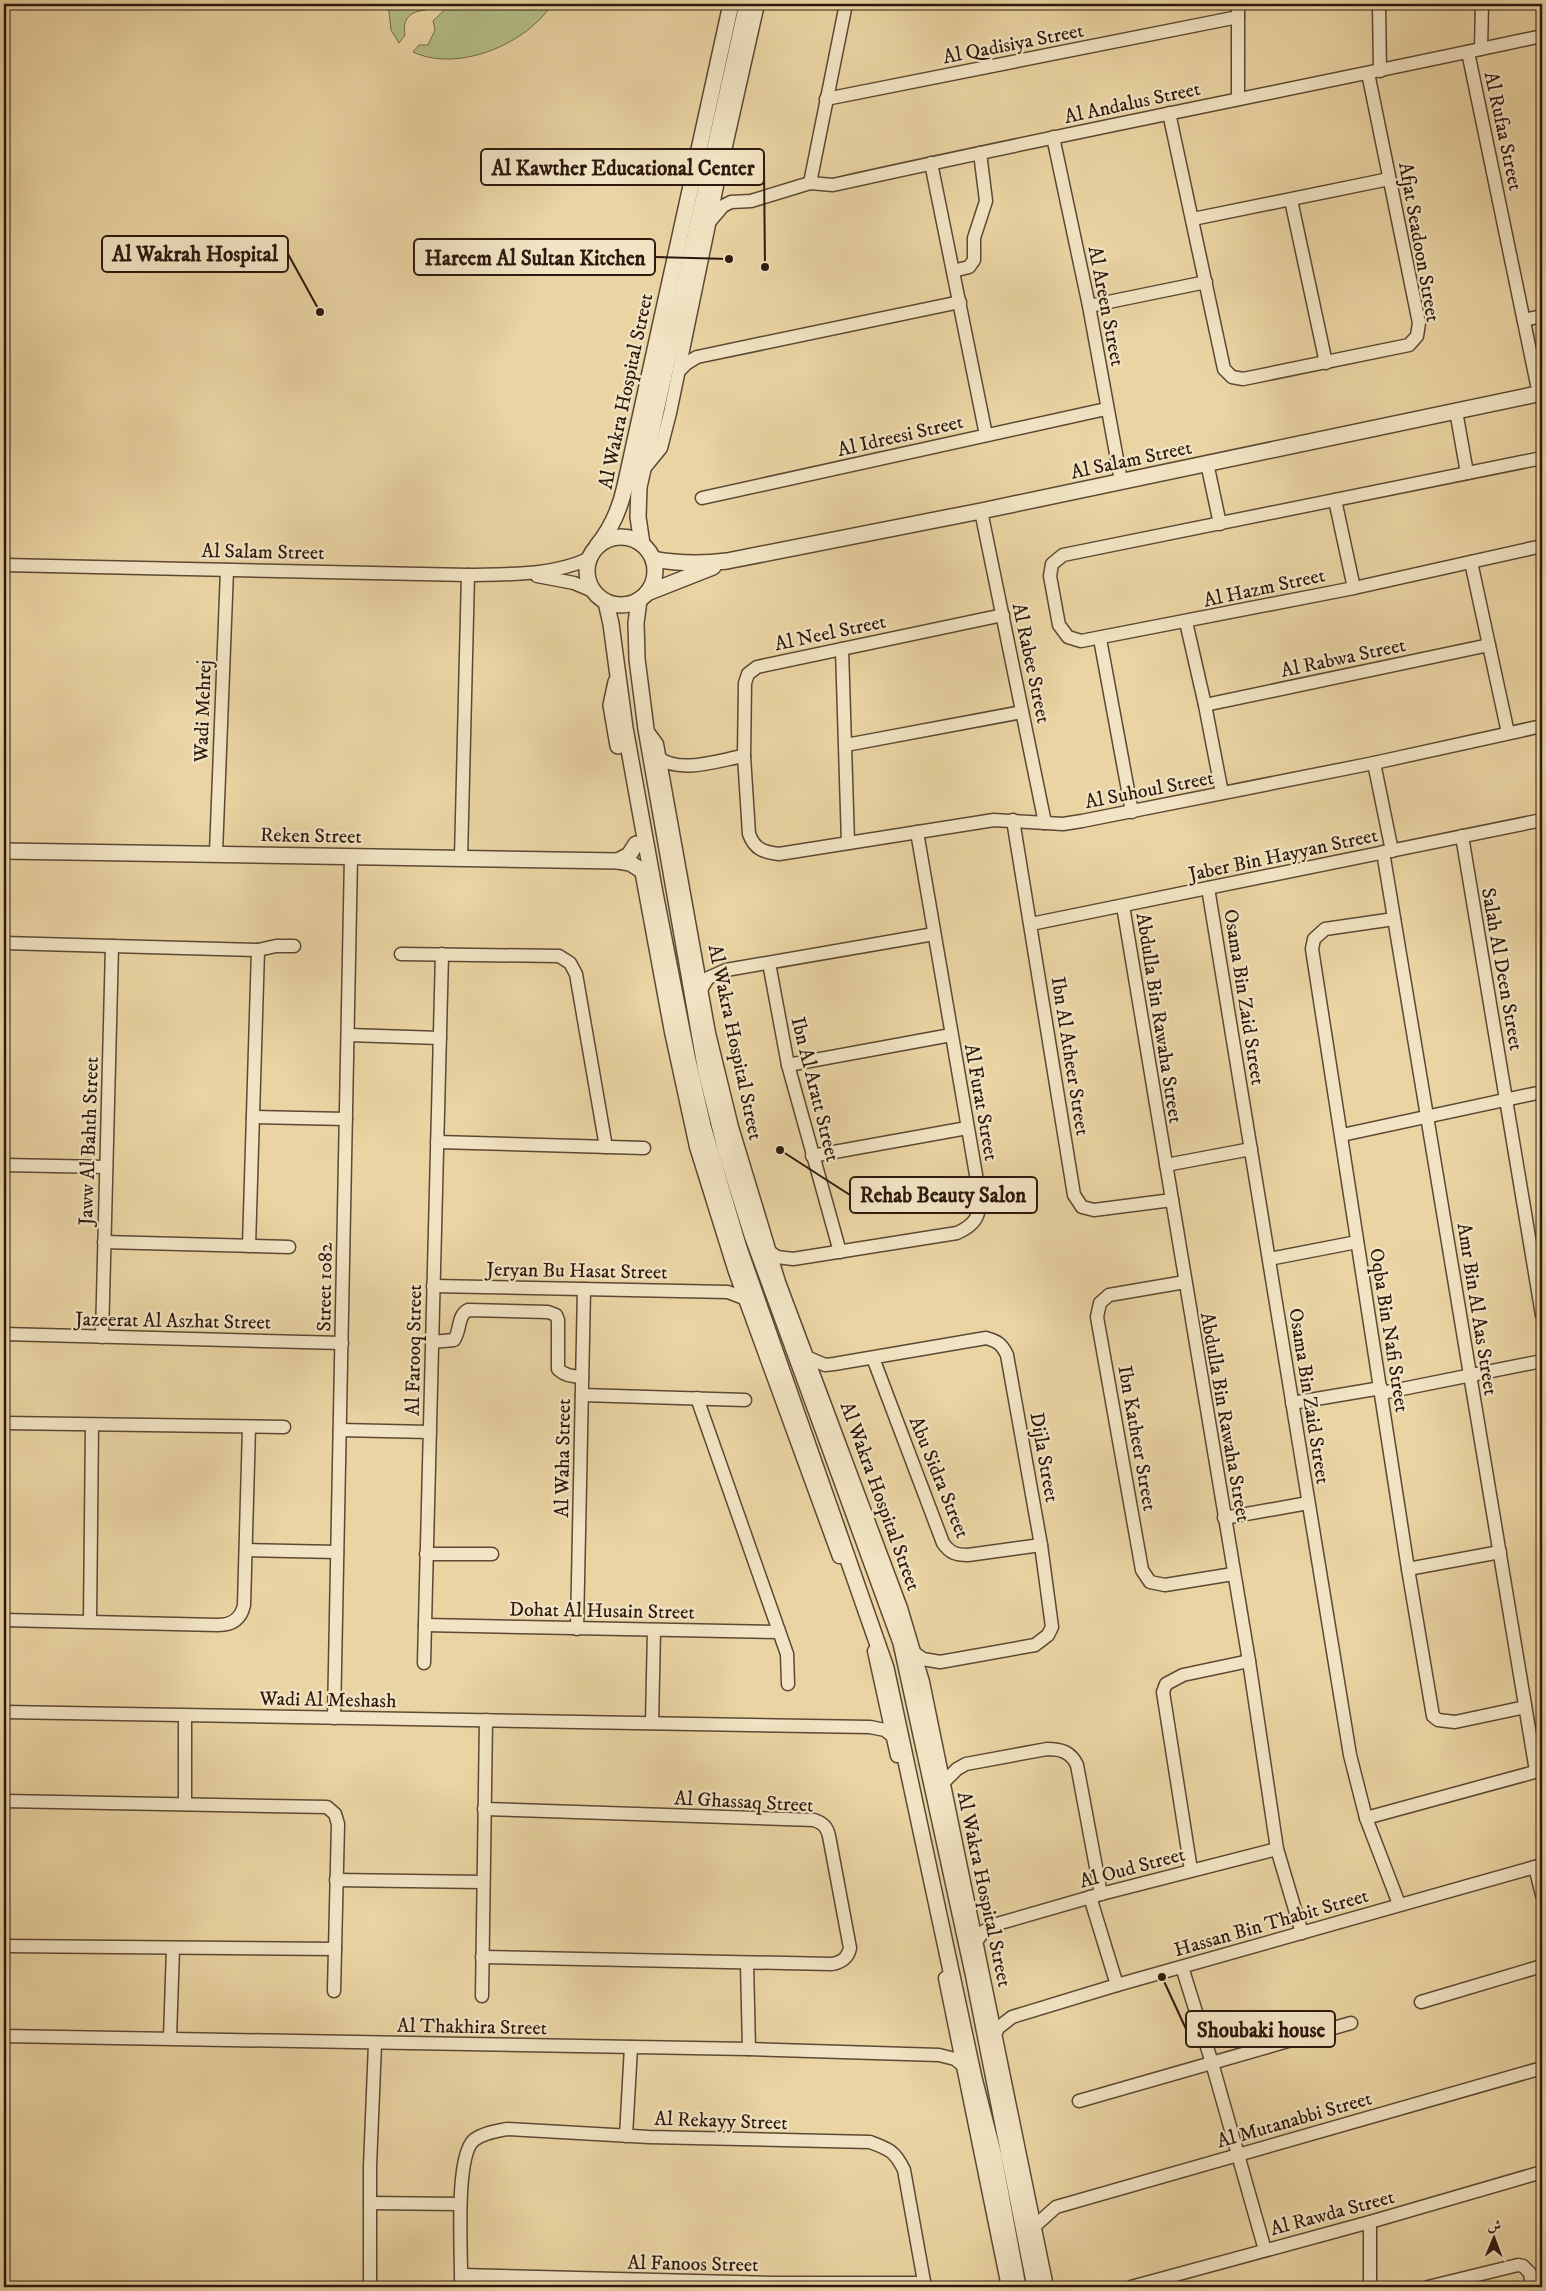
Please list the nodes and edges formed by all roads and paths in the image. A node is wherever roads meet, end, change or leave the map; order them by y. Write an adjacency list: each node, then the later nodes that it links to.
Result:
1 (731, 4): 20 (street, Al Wakra Hospital Street)
2 (747, 4): 16 (street, Al Wakra Hospital Street)
3 (758, 4): 21 (street, Al Wakra Hospital Street)
4 (846, 4): 11 (street)
5 (1380, 4): 10 (street, Afjat Seadoon Street)
6 (1482, 4): 9 (street, Al Rufaa Street)
7 (1238, 10): 11 (street, Al Qadisiya Street); 12 (street)
8 (1542, 36): 9 (street, Al Andalus Street)
9 (1474, 50): 10 (street, Al Andalus Street); 32 (street, Al Rufaa Street)
10 (1374, 72): 12 (street, Al Andalus Street); 18 (street, Afjat Seadoon Street)
11 (826, 99): 19 (street)
12 (1238, 99): 13 (street, Al Andalus Street)
13 (1169, 112): 14 (street, Al Andalus Street); 25 (street, Afjat Seadoon Street)
14 (1053, 137): 15 (street, Al Andalus Street); 30 (street, Al Areen Street)
15 (980, 153): 17 (street, Al Andalus Street); 27 (street)
16 (712, 155): 21 (street); 43 (street, Al Wakra Hospital Street)
17 (931, 163): 19 (street, Al Andalus Street); 27 (street)
18 (1389, 180): 22 (street); 35 (street, Afjat Seadoon Street)
19 (810, 183): 23 (street, Al Andalus Street)
20 (691, 186): 24 (street); 51 (street, Al Wakra Hospital Street)
21 (717, 186): 23 (street); 26 (street, Al Wakra Hospital Street)
22 (1291, 200): 25 (street); 35 (street)
23 (730, 202): 26 (street)
24 (675, 205)
25 (1193, 219): 28 (street, Afjat Seadoon Street)
26 (711, 220): 33 (street, Al Wakra Hospital Street)
27 (953, 270): 29 (street)
28 (1206, 282): 30 (street); 35 (street, Afjat Seadoon Street)
29 (960, 302): 34 (street); 40 (street)
30 (1089, 306): 38 (street, Al Areen Street)
31 (1542, 316): 32 (street)
32 (1524, 320): 37 (street, Al Rufaa Street)
33 (686, 332): 34 (street); 36 (street, Al Wakra Hospital Street)
34 (708, 355): 36 (street)
35 (1326, 363)
36 (679, 371): 43 (street, Al Wakra Hospital Street)
37 (1541, 394): 39 (street, Al Salam Street)
38 (1106, 409): 40 (street, Al Idreesi Street); 45 (street, Al Areen Street)
39 (1456, 411): 42 (street, Al Salam Street); 44 (street)
40 (986, 435): 46 (street, Al Idreesi Street)
41 (1542, 458): 44 (street)
42 (1207, 464): 45 (street, Al Salam Street); 49 (street)
43 (643, 470): 50 (street, Al Wakra Hospital Street)
44 (1467, 473): 47 (street)
45 (1121, 481): 48 (street, Al Salam Street)
46 (702, 498)
47 (1335, 500): 49 (street); 61 (street)
48 (982, 511): 55 (street, Al Salam Street); 65 (street, Al Rabee Street)
49 (1220, 524): 67 (street, Al Hazm Street)
50 (642, 544): 51 (street); 54 (street)
51 (597, 546): 53 (street)
52 (1542, 546): 56 (street, Al Hazm Street)
53 (588, 559): 59 (street, Al Salam Street); 62 (street)
54 (653, 559): 55 (street, Al Salam Street); 63 (street)
55 (727, 561): 63 (street, Al Salam Street)
56 (1471, 562): 61 (street, Al Hazm Street); 68 (street)
57 (4, 565): 58 (street, Al Salam Street)
58 (227, 570): 60 (street, Al Salam Street); 94 (street, Wadi Mehrej)
59 (522, 574): 60 (street, Al Salam Street); 62 (street, Al Salam Street)
60 (468, 576): 96 (street)
61 (1354, 588): 66 (street, Al Hazm Street)
62 (593, 592): 64 (street)
63 (643, 597): 64 (street); 74 (street, Al Wakra Hospital Street)
64 (606, 602): 70 (street)
65 (1003, 615): 69 (street, Al Neel Street); 72 (street, Al Rabee Street)
66 (1186, 622): 67 (street, Al Hazm Street); 71 (street)
67 (1100, 639): 83 (street)
68 (1488, 645): 71 (street, Al Rabwa Street); 75 (street)
69 (842, 649): 76 (street); 77 (street, Al Neel Street)
70 (618, 676): 90 (street); 100 (street)
71 (1205, 705): 82 (street)
72 (1022, 712): 76 (street); 86 (street, Al Rabee Street)
73 (1542, 726): 75 (street, Al Suhoul Street)
74 (646, 729): 78 (street, Al Wakra Hospital Street); 115 (street, Al Wakra Hospital Street)
75 (1508, 733): 79 (street, Al Suhoul Street)
76 (846, 745): 89 (street)
77 (744, 756): 80 (street); 91 (street, Al Neel Street)
78 (660, 758): 80 (street); 81 (street, Al Wakra Hospital Street)
79 (1374, 763): 82 (street, Al Suhoul Street); 93 (street, Amr Bin Al Aas Street)
80 (684, 766): 81 (street)
81 (665, 786): 111 (street, Al Wakra Hospital Street)
82 (1222, 793): 83 (street, Al Suhoul Street)
83 (1132, 812): 86 (street, Al Suhoul Street)
84 (1013, 820): 86 (street, Al Suhoul Street); 87 (street, Al Suhoul Street); 103 (street, Ibn Al Atheer Street)
85 (1542, 820): 88 (street, Jaber Bin Hayyan Street)
86 (1045, 823)
87 (917, 832): 89 (street, Al Suhoul Street); 104 (street, Al Furat Street)
88 (1462, 836): 93 (street, Jaber Bin Hayyan Street); 121 (street, Salah Al Deen Street)
89 (848, 843): 91 (street, Al Suhoul Street)
90 (636, 844): 97 (street); 98 (street)
91 (759, 850)
92 (4, 851): 94 (street, Reken Street)
93 (1387, 851): 99 (street, Jaber Bin Hayyan Street); 102 (street, Amr Bin Al Aas Street)
94 (216, 853): 95 (street, Reken Street)
95 (351, 856): 96 (street, Reken Street); 116 (street, Street 1082)
96 (461, 858): 97 (street, Reken Street)
97 (618, 861): 98 (street, Reken Street)
98 (641, 870): 100 (street); 146 (street)
99 (1208, 888): 101 (street, Jaber Bin Hayyan Street); 130 (street, Osama Bin Zaid Street)
100 (655, 894): 141 (street)
101 (1123, 906): 103 (street, Jaber Bin Hayyan Street); 133 (street, Abdulla Bin Rawaha Street)
102 (1394, 919): 123 (street, Amr Bin Al Aas Street); 126 (street, Oqba Bin Nafi Street)
103 (1031, 924): 135 (street, Ibn Al Atheer Street)
104 (934, 934): 112 (street); 117 (street, Al Furat Street)
105 (4, 943): 106 (street)
106 (112, 946): 108 (street); 134 (street, Jaww Al Bahth Street)
107 (294, 946): 108 (street)
108 (258, 950): 122 (street)
109 (401, 954): 110 (street)
110 (442, 954): 118 (street, Al Farooq Street); 128 (street)
111 (697, 962): 113 (street); 114 (street, Al Wakra Hospital Street)
112 (769, 963): 113 (street); 119 (street, Ibn Al Aratt Street)
113 (726, 970): 114 (street)
114 (701, 986): 115 (street); 142 (street, Al Wakra Hospital Street)
115 (694, 1005): 136 (street, Al Wakra Hospital Street)
116 (348, 1035): 118 (street); 124 (street, Street 1082)
117 (951, 1035): 119 (street); 125 (street, Al Furat Street)
118 (440, 1038): 127 (street, Al Farooq Street)
119 (788, 1066): 131 (street, Ibn Al Aratt Street)
120 (1542, 1092): 121 (street)
121 (1506, 1100): 123 (street); 153 (street, Salah Al Deen Street)
122 (253, 1117): 124 (street); 139 (street)
123 (1427, 1117): 126 (street); 162 (street, Amr Bin Al Aas Street)
124 (346, 1119): 157 (street, Street 1082)
125 (967, 1128): 131 (street); 143 (street, Al Furat Street)
126 (1342, 1135): 138 (street, Oqba Bin Nafi Street)
127 (437, 1142): 128 (street); 149 (street, Al Farooq Street)
128 (606, 1147): 129 (street)
129 (644, 1148)
130 (1251, 1149): 133 (street); 145 (street, Osama Bin Zaid Street)
131 (812, 1156): 143 (street, Ibn Al Aratt Street)
132 (4, 1165): 134 (street)
133 (1166, 1165): 135 (street, Abdulla Bin Rawaha Street)
134 (106, 1167): 137 (street, Jaww Al Bahth Street)
135 (1172, 1200): 148 (street, Abdulla Bin Rawaha Street)
136 (752, 1235): 142 (street, Al Furat Street); 192 (street, Al Wakra Hospital Street)
137 (104, 1242): 139 (street); 155 (street, Jaww Al Bahth Street)
138 (1357, 1242): 145 (street); 165 (street, Oqba Bin Nafi Street)
139 (250, 1246): 140 (street)
140 (289, 1247)
141 (739, 1248): 146 (street); 199 (street)
142 (769, 1252): 144 (street, Al Furat Street); 147 (street, Al Wakra Hospital Street)
143 (840, 1252): 144 (street, Al Furat Street)
144 (793, 1259): 147 (street)
145 (1269, 1259): 169 (street, Osama Bin Zaid Street)
146 (735, 1272): 151 (street); 152 (street)
147 (779, 1282): 158 (street, Al Wakra Hospital Street)
148 (1184, 1282): 177 (street, Abdulla Bin Rawaha Street); 185 (street, Ibn Katheer Street)
149 (433, 1286): 150 (street, Jeryan Bu Hasat Street); 156 (street, Al Farooq Street)
150 (584, 1289): 151 (street, Jeryan Bu Hasat Street); 163 (street, Al Waha Street)
151 (719, 1292): 152 (street, Jeryan Bu Hasat Street)
152 (746, 1299): 202 (street)
153 (1542, 1315)
154 (4, 1334): 155 (street, Jazeerat Al Aszhat Street)
155 (102, 1337): 157 (street, Jazeerat Al Aszhat Street)
156 (432, 1342): 163 (street); 175 (street, Al Farooq Street)
157 (342, 1343): 174 (street, Street 1082)
158 (809, 1358): 161 (street, Dijla Street); 164 (street, Al Wakra Hospital Street)
159 (873, 1358): 161 (street, Dijla Street); 178 (street, Abu Sidra Street); 178 (street, Dijla Street)
160 (1542, 1361): 162 (street)
161 (834, 1364): 164 (street)
162 (1470, 1376): 165 (street); 181 (street, Amr Bin Al Aas Street)
163 (582, 1377): 166 (street, Al Waha Street)
164 (819, 1386): 193 (street, Al Wakra Hospital Street)
165 (1382, 1391): 169 (street); 184 (street, Oqba Bin Nafi Street)
166 (582, 1395): 167 (street); 189 (street, Al Waha Street)
167 (696, 1398): 168 (street); 191 (street)
168 (745, 1400)
169 (1292, 1403): 176 (street, Osama Bin Zaid Street)
170 (4, 1423): 171 (street)
171 (92, 1424): 172 (street); 187 (street)
172 (249, 1427): 173 (street); 179 (street)
173 (284, 1427)
174 (340, 1430): 175 (street); 180 (street, Street 1082)
175 (430, 1432): 182 (street, Al Farooq Street)
176 (1308, 1503): 177 (street); 218 (street, Osama Bin Zaid Street)
177 (1224, 1518): 185 (street, Abdulla Bin Rawaha Street)
178 (1042, 1544): 195 (street, Dijla Street)
179 (246, 1550): 180 (street); 187 (street)
180 (337, 1552): 205 (street, Street 1082)
181 (1500, 1552): 184 (street); 201 (street, Amr Bin Al Aas Street)
182 (426, 1554): 183 (street); 188 (street, Al Farooq Street)
183 (492, 1554)
184 (1408, 1569): 201 (street, Oqba Bin Nafi Street)
185 (1233, 1574): 194 (street, Abdulla Bin Rawaha Street)
186 (4, 1620): 187 (street)
187 (90, 1621)
188 (425, 1625): 189 (street, Dohat Al Husain Street); 196 (street, Al Farooq Street)
189 (577, 1629): 190 (street, Dohat Al Husain Street)
190 (654, 1630): 191 (street, Dohat Al Husain Street); 207 (street)
191 (779, 1632): 198 (street)
192 (901, 1643): 193 (street, Dijla Street); 200 (street, Al Wakra Hospital Street)
193 (915, 1654): 195 (street, Dijla Street); 197 (street, Al Wakra Hospital Street)
194 (1249, 1661): 219 (street, Abdulla Bin Rawaha Street); 221 (street)
195 (940, 1662): 197 (street)
196 (424, 1663)
197 (923, 1682): 200 (street); 210 (street, Al Wakra Hospital Street)
198 (788, 1684)
199 (892, 1690): 202 (street); 211 (street)
200 (916, 1706): 240 (street, Al Wakra Hospital Street)
201 (1525, 1707): 213 (street, Amr Bin Al Aas Street)
202 (887, 1708): 208 (street); 209 (street)
203 (4, 1712): 204 (street, Wadi Al Meshash)
204 (185, 1716): 205 (street, Wadi Al Meshash); 216 (street)
205 (334, 1718): 206 (street, Wadi Al Meshash)
206 (486, 1720): 207 (street, Wadi Al Meshash); 217 (street)
207 (652, 1723): 208 (street, Wadi Al Meshash)
208 (870, 1727): 209 (street, Wadi Al Meshash)
209 (893, 1735): 211 (street); 248 (street)
210 (936, 1752): 212 (street); 214 (street, Al Wakra Hospital Street)
211 (906, 1756): 257 (street)
212 (966, 1764): 214 (street); 225 (street)
213 (1539, 1770): 218 (street)
214 (943, 1783): 227 (street, Al Wakra Hospital Street)
215 (4, 1801): 216 (street)
216 (185, 1804): 222 (street)
217 (484, 1809): 223 (street); 235 (street, Al Ghassaq Street)
218 (1366, 1818): 226 (street, Osama Bin Zaid Street)
219 (1277, 1849): 221 (street, Al Oud Street); 229 (street, Abdulla Bin Rawaha Street)
220 (1538, 1866): 224 (street); 226 (street, Hassan Bin Thabit Street)
221 (1191, 1870): 225 (street, Al Oud Street)
222 (336, 1880): 223 (street); 233 (street)
223 (483, 1882): 234 (street)
224 (1542, 1895)
225 (1096, 1896): 228 (street, Al Oud Street); 238 (street)
226 (1399, 1904): 229 (street, Hassan Bin Thabit Street)
227 (970, 1916): 228 (street); 230 (street, Al Wakra Hospital Street)
228 (997, 1924): 230 (street, Al Oud Street)
229 (1302, 1933): 237 (street, Hassan Bin Thabit Street)
230 (975, 1943): 243 (street, Al Wakra Hospital Street)
231 (4, 1946): 232 (street)
232 (173, 1948): 233 (street); 249 (street)
233 (335, 1949): 239 (street)
234 (482, 1957): 235 (street, Al Ghassaq Street); 241 (street)
235 (747, 1964): 252 (street)
236 (1542, 1966): 242 (street)
237 (1182, 1967): 238 (street, Hassan Bin Thabit Street); 255 (street)
238 (1117, 1985): 244 (street, Hassan Bin Thabit Street)
239 (334, 1991)
240 (976, 1991): 243 (street); 274 (street, Al Wakra Hospital Street)
241 (482, 1996)
242 (1421, 2002)
243 (990, 2008): 244 (street); 246 (street, Al Wakra Hospital Street)
244 (1012, 2017): 246 (street, Hassan Bin Thabit Street)
245 (1351, 2023): 255 (street)
246 (995, 2035): 262 (street, Al Wakra Hospital Street)
247 (4, 2036): 249 (street, Al Thakhira Street)
248 (956, 2036): 253 (street); 254 (street)
249 (170, 2038): 250 (street, Al Thakhira Street)
250 (375, 2044): 251 (street, Al Thakhira Street); 263 (street)
251 (631, 2047): 252 (street, Al Thakhira Street); 259 (street)
252 (749, 2049): 253 (street, Al Thakhira Street)
253 (939, 2055): 254 (street, Al Thakhira Street)
254 (961, 2063): 257 (street, Al Thakhira Street); 272 (street)
255 (1212, 2063): 258 (street); 260 (street)
256 (1542, 2068): 260 (street, Al Mutanabbi Street)
257 (974, 2078): 273 (street)
258 (1079, 2101)
259 (626, 2136): 264 (street, Al Rekayy Street); 270 (street, Al Rekayy Street)
260 (1237, 2154): 265 (street, Al Mutanabbi Street); 268 (street)
261 (1542, 2172): 266 (street, Al Rawda Street)
262 (1030, 2199): 265 (street); 267 (street, Al Wakra Hospital Street)
263 (370, 2203): 264 (street); 271 (street)
264 (460, 2204): 269 (street, Al Rekayy Street)
265 (1056, 2207): 267 (street, Al Mutanabbi Street)
266 (1370, 2222): 268 (street, Al Rawda Street); 277 (street)
267 (1036, 2225): 275 (street, Al Wakra Hospital Street)
268 (1265, 2250): 276 (street, Al Rawda Street)
269 (461, 2281): 270 (street, Al Fanoos Street)
270 (924, 2285)
271 (370, 2287)
272 (1008, 2287)
273 (1018, 2287)
274 (1035, 2287)
275 (1047, 2287)
276 (1130, 2287)
277 (1370, 2287)
278 (1428, 2287): 279 (street)
279 (1532, 2287)

